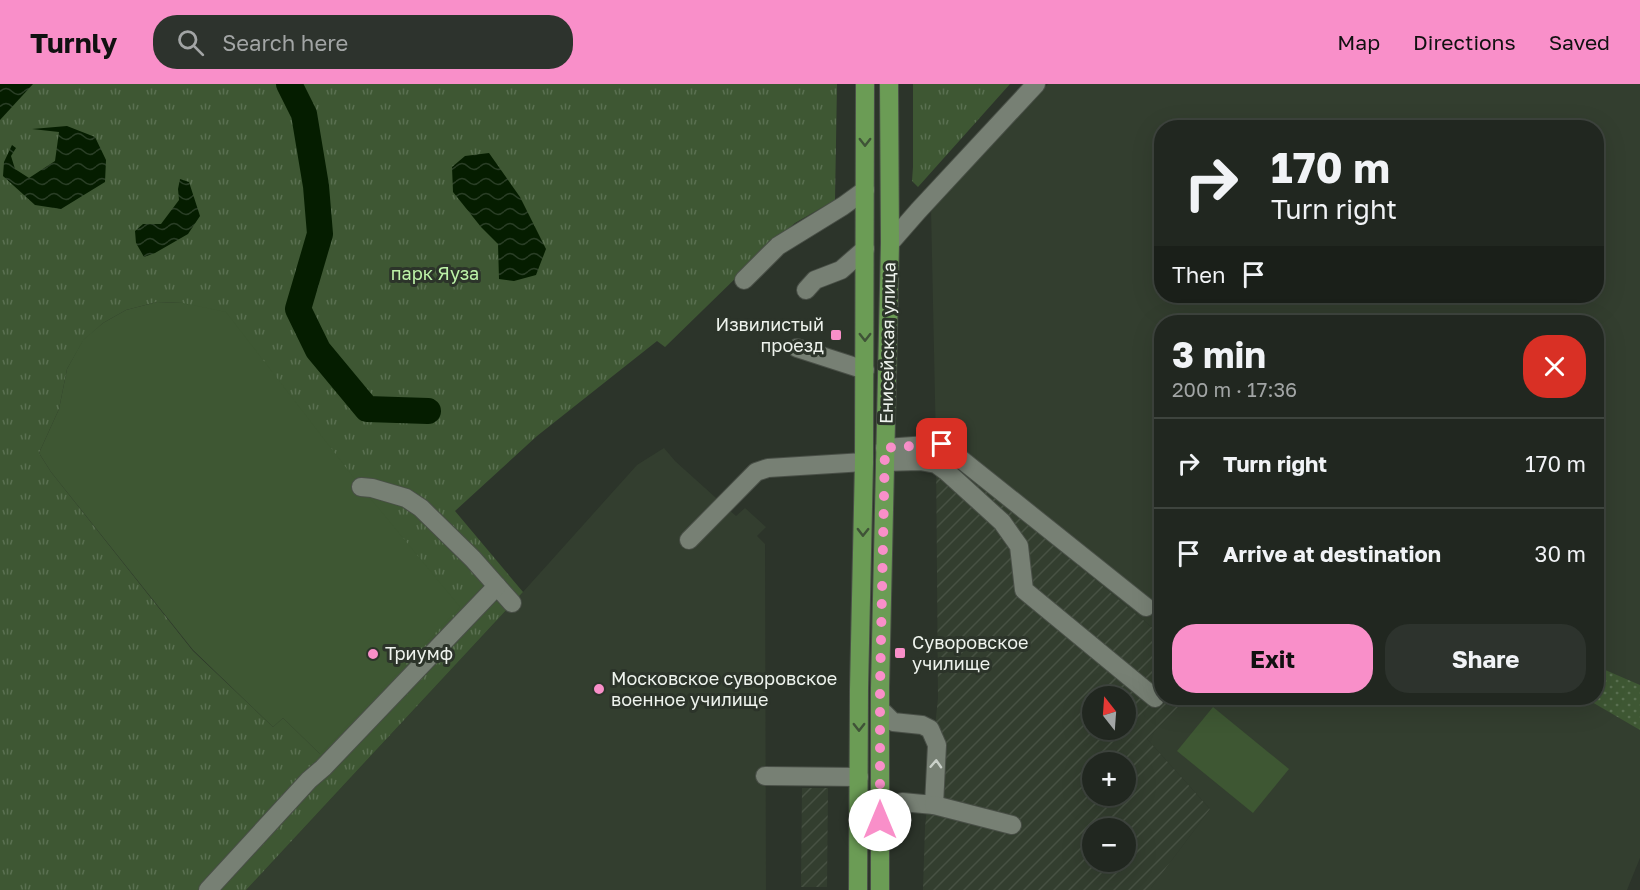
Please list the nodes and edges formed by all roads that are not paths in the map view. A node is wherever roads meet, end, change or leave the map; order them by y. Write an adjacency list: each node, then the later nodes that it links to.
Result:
1 (865, 84): 4 (main road, Енисейская улица, one-way to 4)
2 (889, 84): 5 (main road, Енисейская улица)
3 (1036, 84): 5 (street)
4 (865, 190): 6 (main road, Енисейская улица); 7 (street)
5 (890, 243): 11 (main road, Енисейская улица)
6 (865, 249): 8 (street); 10 (main road, Енисейская улица, one-way to 10)
7 (744, 280)
8 (806, 290)
9 (797, 348): 10 (street)
10 (865, 370): 12 (main road, Енисейская улица)
11 (885, 455): 17 (street); 18 (street); 19 (main road, Енисейская улица)
12 (864, 462): 14 (street); 21 (main road, Енисейская улица, one-way to 21)
13 (361, 487): 15 (street)
14 (688, 540)
15 (497, 586): 16 (street); 25 (street)
16 (512, 603)
17 (1146, 607)
18 (1154, 697)
19 (880, 709): 22 (street, one-way to 19); 23 (main road, Енисейская улица)
20 (765, 776): 21 (street)
21 (859, 777): 26 (main road, Енисейская улица)
22 (934, 804): 23 (street); 24 (street)
23 (880, 820): 27 (main road, Енисейская улица)
24 (1012, 825)
25 (208, 890)
26 (858, 890)
27 (880, 890)

